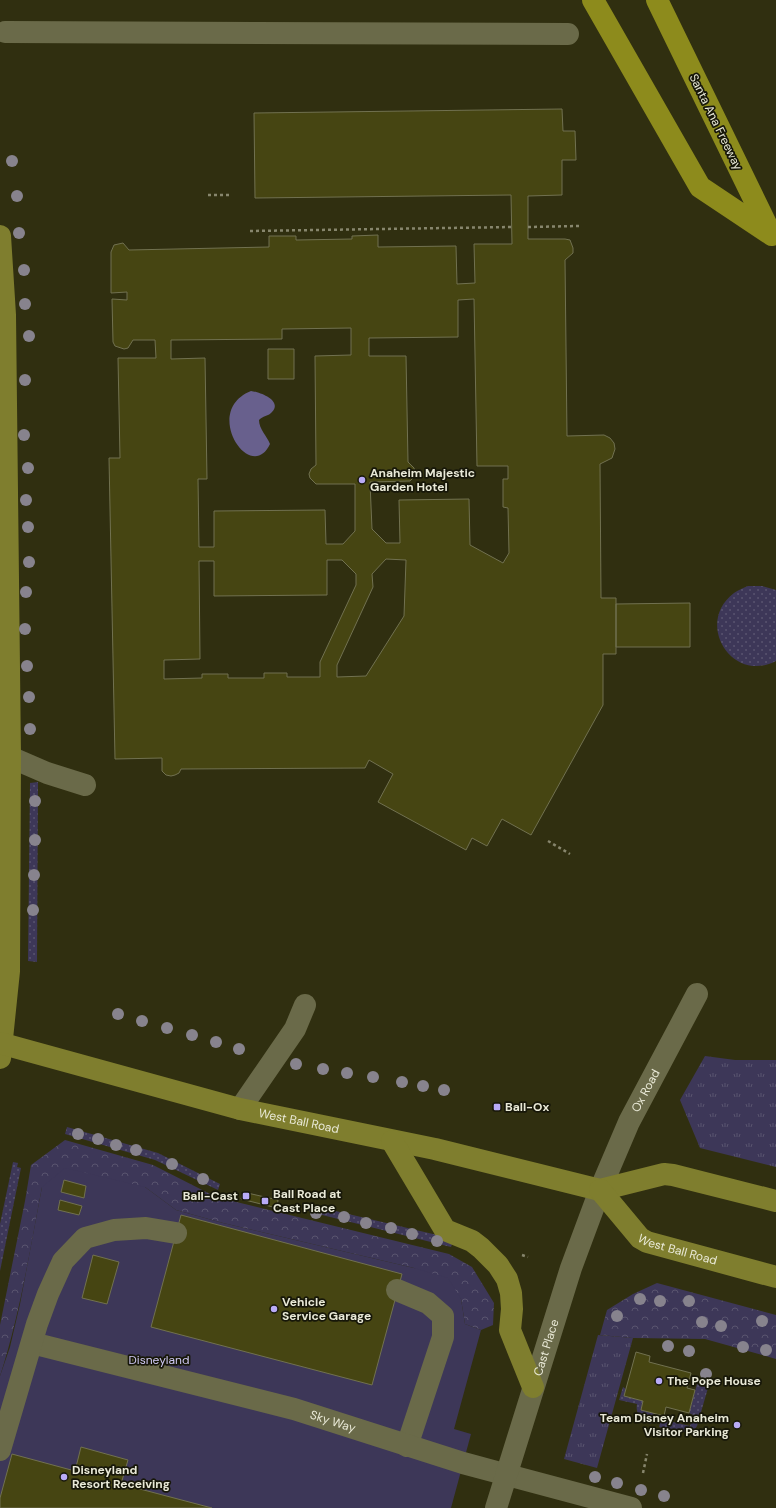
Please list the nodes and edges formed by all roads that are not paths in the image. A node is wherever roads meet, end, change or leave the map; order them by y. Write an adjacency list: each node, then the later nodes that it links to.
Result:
1 (594, 0): 6 (highway)
2 (657, 0): 6 (highway, Santa Ana Freeway)
3 (5, 32): 4 (street)
4 (568, 34)
5 (0, 236): 7 (main road)
6 (774, 240)
7 (10, 757): 8 (street); 11 (main road)
8 (85, 785)
9 (697, 994): 14 (street, Ox Road)
10 (305, 1005): 12 (street)
11 (1, 1048): 12 (main road, West Ball Road)
12 (240, 1109): 13 (main road, West Ball Road)
13 (392, 1141): 14 (main road, West Ball Road); 20 (main road)
14 (600, 1190): 15 (main road, West Ball Road); 17 (main road, West Ball Road); 20 (street, Cast Place)
15 (776, 1201)
16 (176, 1234): 19 (street)
17 (776, 1277)
18 (397, 1290): 21 (street)
19 (32, 1343): 21 (street, Sky Way); 22 (street)
20 (533, 1387): 23 (street, Cast Place)
21 (408, 1446): 23 (street, Sky Way)
22 (0, 1450)
23 (506, 1474): 24 (street, Cast Place); 25 (street, Sky Way)
24 (496, 1508)
25 (631, 1508)

